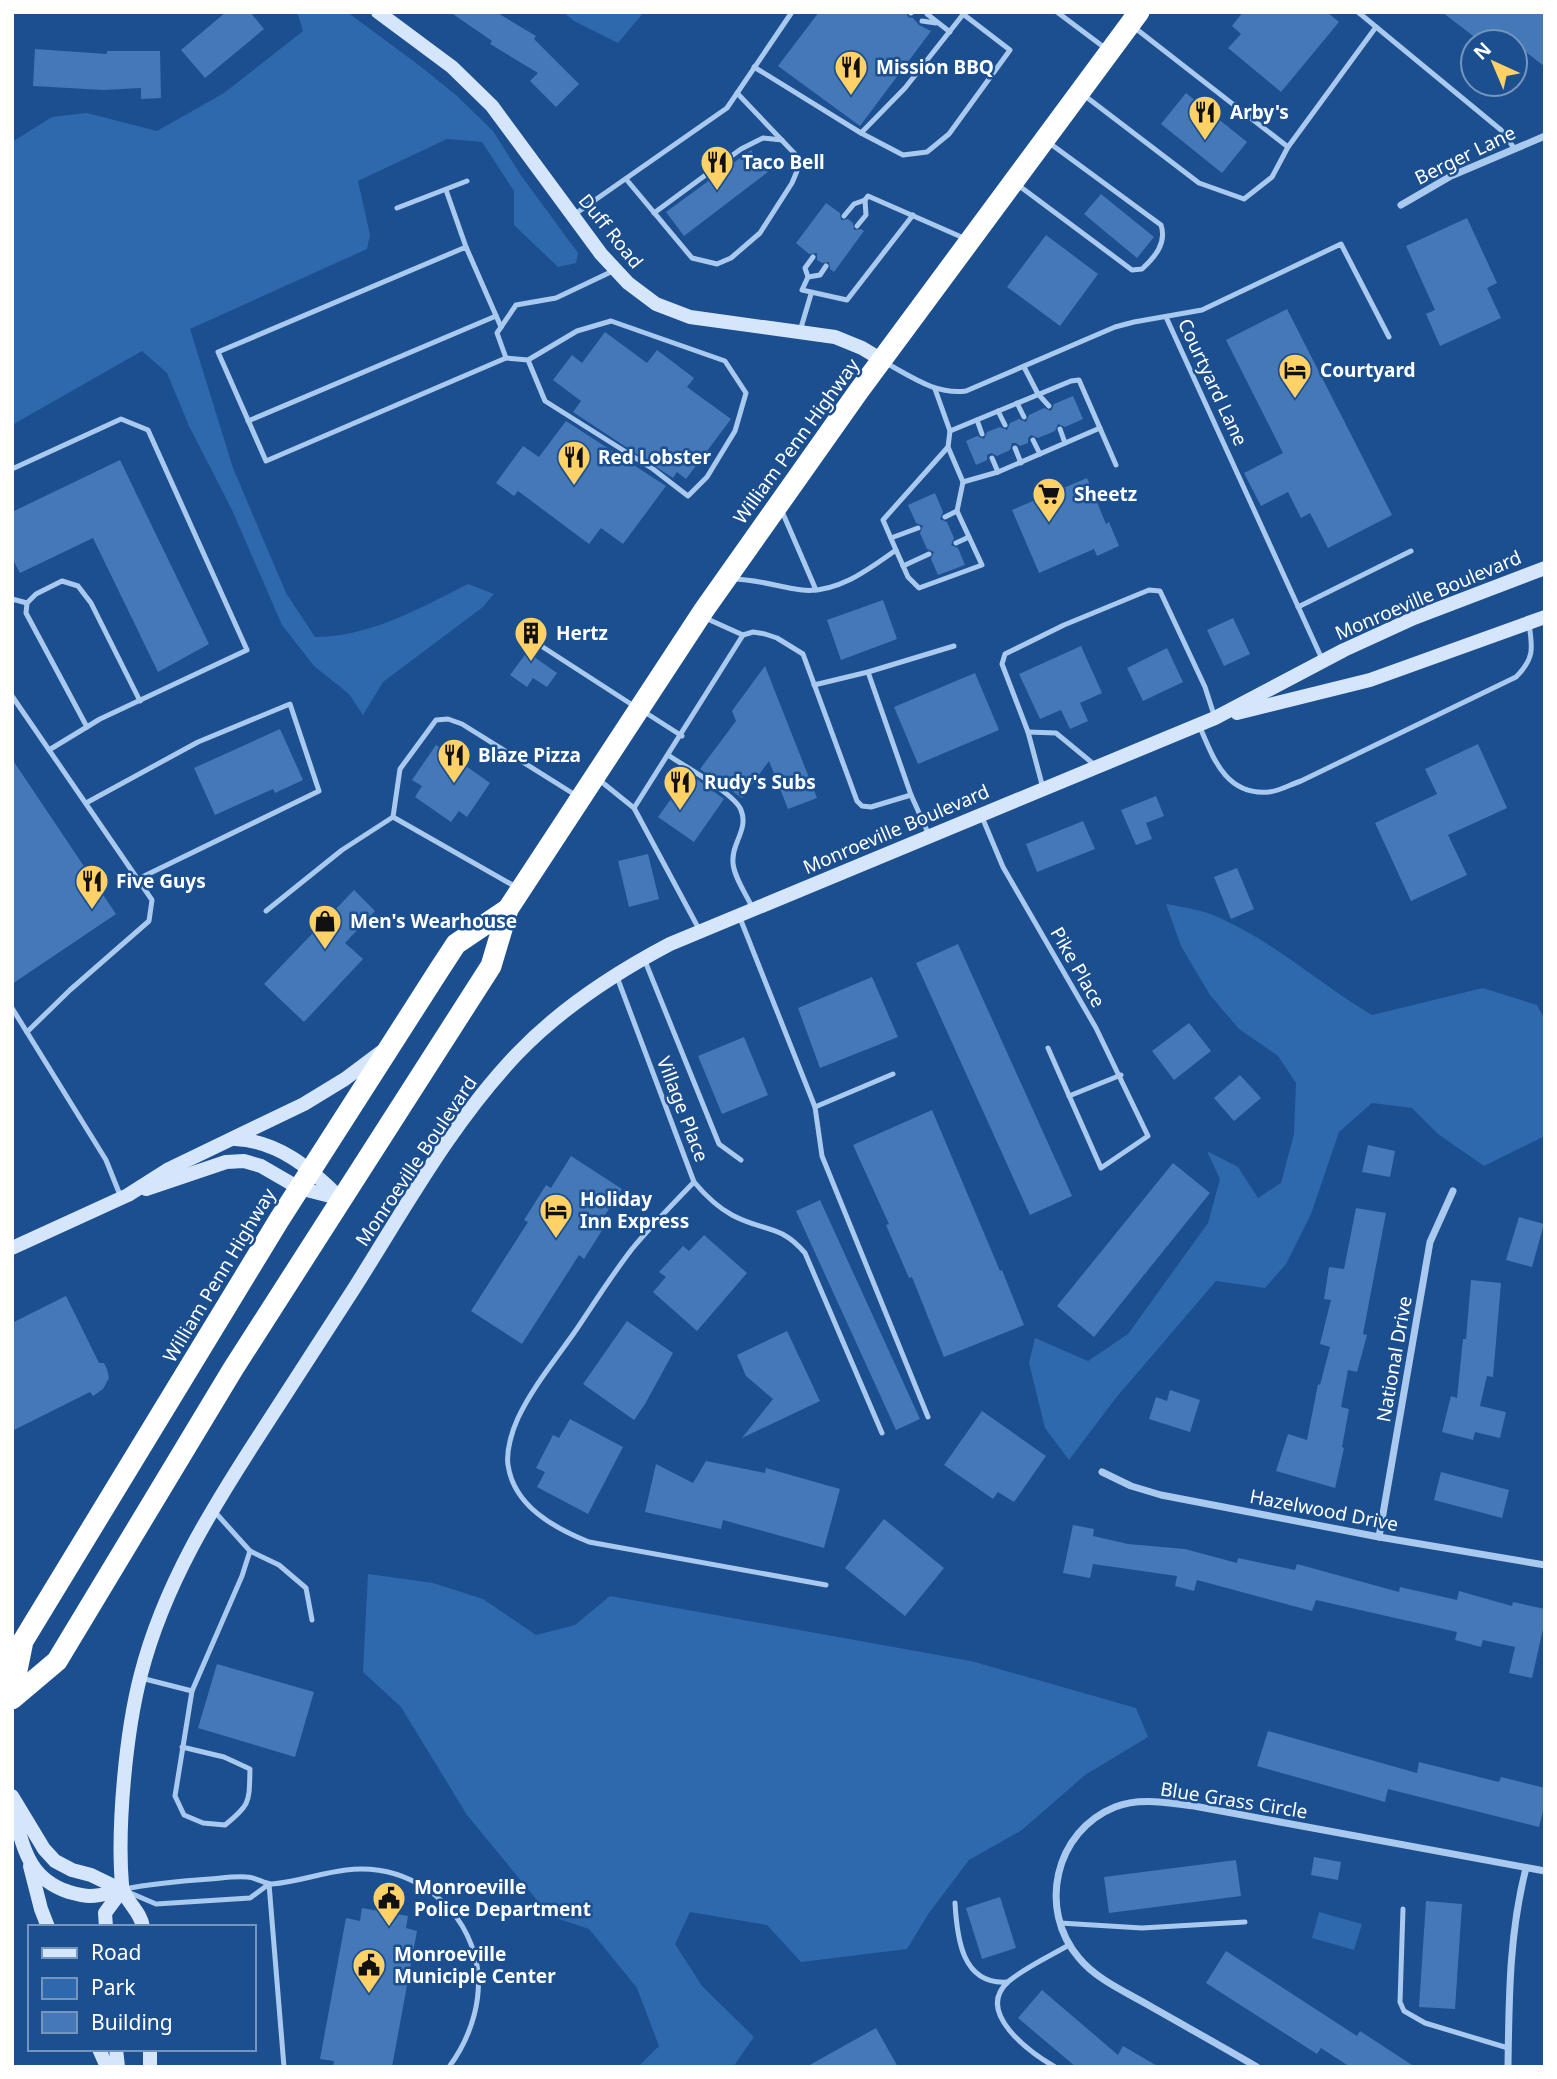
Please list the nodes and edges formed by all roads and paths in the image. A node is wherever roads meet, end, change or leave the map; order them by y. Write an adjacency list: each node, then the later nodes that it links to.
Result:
1 (378, 12): 32 (main road, Duff Road)
2 (792, 12): 14 (lane)
3 (935, 12): 10 (lane)
4 (1057, 12): 13 (lane)
5 (1358, 12): 11 (lane)
6 (927, 13): 10 (lane)
7 (964, 13): 12 (lane); 17 (lane)
8 (1135, 18): 13 (highway, William Penn Highway); 21 (lane)
9 (922, 21): 10 (lane)
10 (939, 24): 12 (lane)
11 (1376, 27): 21 (lane); 22 (lane)
12 (950, 32): 17 (lane)
13 (1110, 51): 15 (highway, William Penn Highway)
14 (754, 67): 16 (lane); 17 (lane)
15 (1079, 92): 19 (highway, William Penn Highway); 21 (lane)
16 (737, 93): 20 (lane); 23 (lane)
17 (861, 133)
18 (1545, 136): 22 (street, Berger Lane)
19 (1044, 139): 25 (highway, William Penn Highway); 25 (lane)
20 (782, 140): 30 (lane); 30 (lane)
21 (1288, 147)
22 (1514, 148): 28 (street, Berger Lane)
23 (626, 179): 30 (lane); 32 (lane)
24 (467, 181): 26 (lane)
25 (1013, 181): 35 (highway, William Penn Highway)
26 (446, 190): 29 (lane); 36 (lane)
27 (865, 201): 31 (lane); 33 (lane); 34 (lane)
28 (1401, 205)
29 (397, 208)
30 (654, 213)
31 (913, 215): 35 (lane); 41 (lane)
32 (573, 216): 39 (main road, Duff Road)
33 (844, 216)
34 (857, 226)
35 (969, 240): 49 (highway, William Penn Highway)
36 (466, 247): 42 (lane); 58 (lane)
37 (813, 257): 40 (lane)
38 (826, 266): 40 (lane)
39 (615, 270): 44 (lane); 45 (main road, Duff Road)
40 (808, 276): 41 (lane)
41 (811, 294): 45 (lane)
42 (496, 316): 44 (lane); 58 (lane)
43 (1166, 317): 46 (lane); 50 (lane, Courtyard Lane); 91 (lane, Courtyard Lane)
44 (499, 330): 47 (lane)
45 (800, 332): 49 (main road, Duff Road)
46 (1389, 337)
47 (506, 358): 48 (lane); 58 (lane)
48 (528, 360): 48 (lane)
49 (882, 360): 51 (lane, Courtyard Lane); 75 (highway, William Penn Highway)
50 (1024, 367): 51 (lane, Courtyard Lane); 52 (lane)
51 (935, 389): 62 (lane)
52 (1038, 394): 53 (lane); 54 (lane); 60 (lane)
53 (1017, 403): 55 (lane); 56 (lane)
54 (1049, 406)
55 (998, 411): 57 (lane); 59 (lane)
56 (1024, 417)
57 (977, 420): 62 (lane); 63 (lane)
58 (248, 421)
59 (1005, 425)
60 (1100, 428): 65 (lane); 71 (lane)
61 (1060, 429): 65 (lane)
62 (950, 431): 66 (lane)
63 (982, 434)
64 (1034, 440): 68 (lane)
65 (1065, 443): 68 (lane)
66 (948, 447): 74 (lane); 80 (lane)
67 (1015, 448): 70 (lane)
68 (1040, 454): 70 (lane)
69 (992, 458): 73 (lane)
70 (1021, 463): 73 (lane)
71 (1116, 465)
72 (12, 469): 102 (lane)
73 (998, 472): 74 (lane)
74 (963, 482): 76 (lane)
75 (778, 504): 87 (highway, William Penn Highway); 88 (lane)
76 (957, 511): 77 (lane); 79 (lane)
77 (945, 517)
78 (918, 528): 80 (lane)
79 (969, 537): 81 (lane); 85 (lane)
80 (891, 538): 82 (lane)
81 (956, 543)
82 (896, 550): 85 (lane); 88 (lane)
83 (1411, 551): 91 (lane)
84 (929, 554): 85 (lane)
85 (903, 566)
86 (1545, 568): 98 (main road, Monroeville Boulevard)
87 (726, 580): 88 (lane); 92 (highway, William Penn Highway)
88 (816, 590)
89 (12, 599): 90 (lane)
90 (27, 603): 102 (lane); 106 (lane)
91 (1298, 607): 98 (lane, Courtyard Lane)
92 (701, 616): 96 (lane); 103 (highway, William Penn Highway)
93 (1545, 617): 94 (main road, Monroeville Boulevard)
94 (1529, 623): 104 (main road, Monroeville Boulevard); 105 (lane)
95 (517, 631): 103 (lane)
96 (743, 635): 100 (lane); 108 (lane)
97 (954, 646): 99 (lane)
98 (1323, 662): 104 (main road, Monroeville Boulevard)
99 (868, 672): 100 (lane); 114 (lane)
100 (814, 685): 114 (lane)
101 (12, 696): 109 (lane)
102 (140, 701): 106 (lane)
103 (639, 709): 108 (lane); 112 (highway, William Penn Highway)
104 (1215, 718): 105 (main road, Monroeville Boulevard); 107 (lane)
105 (1199, 725): 111 (main road, Monroeville Boulevard)
106 (87, 727): 109 (lane)
107 (1028, 732): 111 (lane); 113 (lane)
108 (682, 736): 110 (lane)
109 (49, 750): 116 (lane)
110 (668, 755): 117 (lane); 125 (lane)
111 (1096, 766): 113 (main road, Monroeville Boulevard)
112 (594, 776): 115 (highway, William Penn Highway); 117 (lane)
113 (1043, 788): 118 (main road, Monroeville Boulevard)
114 (911, 795): 120 (lane)
115 (580, 798): 119 (lane); 122 (highway, William Penn Highway)
116 (86, 803): 121 (lane); 121 (lane)
117 (634, 808): 126 (lane)
118 (981, 814): 120 (main road, Monroeville Boulevard); 134 (lane, Pike Place)
119 (393, 817): 122 (lane); 124 (lane)
120 (930, 836): 125 (main road, Monroeville Boulevard)
121 (138, 879): 130 (lane)
122 (521, 890): 123 (highway, William Penn Highway)
123 (508, 909): 131 (highway, William Penn Highway); 144 (highway, William Penn Highway)
124 (266, 911)
125 (746, 912): 126 (main road, Monroeville Boulevard); 136 (lane)
126 (700, 931): 127 (main road, Monroeville Boulevard)
127 (644, 958): 128 (main road, Monroeville Boulevard); 138 (lane)
128 (616, 974): 140 (lane, Village Place); 149 (main road, Monroeville Boulevard)
129 (12, 1008): 130 (lane)
130 (27, 1032): 143 (lane)
131 (390, 1044): 137 (main road); 139 (highway, William Penn Highway)
132 (1048, 1048): 135 (lane)
133 (893, 1074): 136 (lane)
134 (1121, 1075): 135 (lane); 135 (lane, Pike Place)
135 (1069, 1096)
136 (815, 1107): 146 (lane)
137 (233, 1138): 139 (main road); 143 (main road)
138 (741, 1160)
139 (311, 1169): 141 (highway, William Penn Highway); 144 (main road)
140 (694, 1182): 147 (lane, Village Place); 153 (lane)
141 (299, 1188): 143 (main road); 144 (main road); 157 (highway, William Penn Highway)
142 (1453, 1191): 150 (street, National Drive)
143 (125, 1197): 145 (main road)
144 (342, 1199): 157 (highway, William Penn Highway)
145 (12, 1248)
146 (928, 1417)
147 (882, 1433)
148 (1102, 1472): 150 (street, Hazelwood Drive)
149 (212, 1509): 151 (lane); 155 (main road, Monroeville Boulevard)
150 (1380, 1537): 152 (street, Hazelwood Drive)
151 (250, 1551): 154 (lane); 156 (lane)
152 (1545, 1564)
153 (826, 1585)
154 (312, 1620)
155 (140, 1677): 156 (lane); 165 (main road, Monroeville Boulevard)
156 (192, 1691): 158 (lane)
157 (12, 1697)
158 (182, 1747): 158 (lane)
159 (12, 1796): 165 (main road)
160 (12, 1806): 161 (main road)
161 (29, 1862): 165 (main road); 170 (main road)
162 (1526, 1868): 163 (street, Blue Grass Circle); 169 (street, Blue Grass Circle); 175 (street)
163 (1545, 1871)
164 (269, 1884): 165 (lane); 165 (lane); 178 (lane); 179 (lane)
165 (122, 1890): 171 (main road, Monroeville Boulevard); 172 (main road)
166 (955, 1903): 174 (lane)
167 (1404, 1909): 175 (lane)
168 (1245, 1922): 169 (lane)
169 (1060, 1923): 173 (street, Blue Grass Circle)
170 (47, 1925)
171 (106, 1925)
172 (142, 1925)
173 (1069, 1945): 174 (lane); 181 (street, Blue Grass Circle)
174 (1007, 1982): 180 (lane)
175 (1508, 2048): 182 (street)
176 (100, 2051): 177 (main road)
177 (107, 2067)
178 (284, 2067)
179 (449, 2067)
180 (1055, 2067)
181 (1257, 2067)
182 (1508, 2067)

